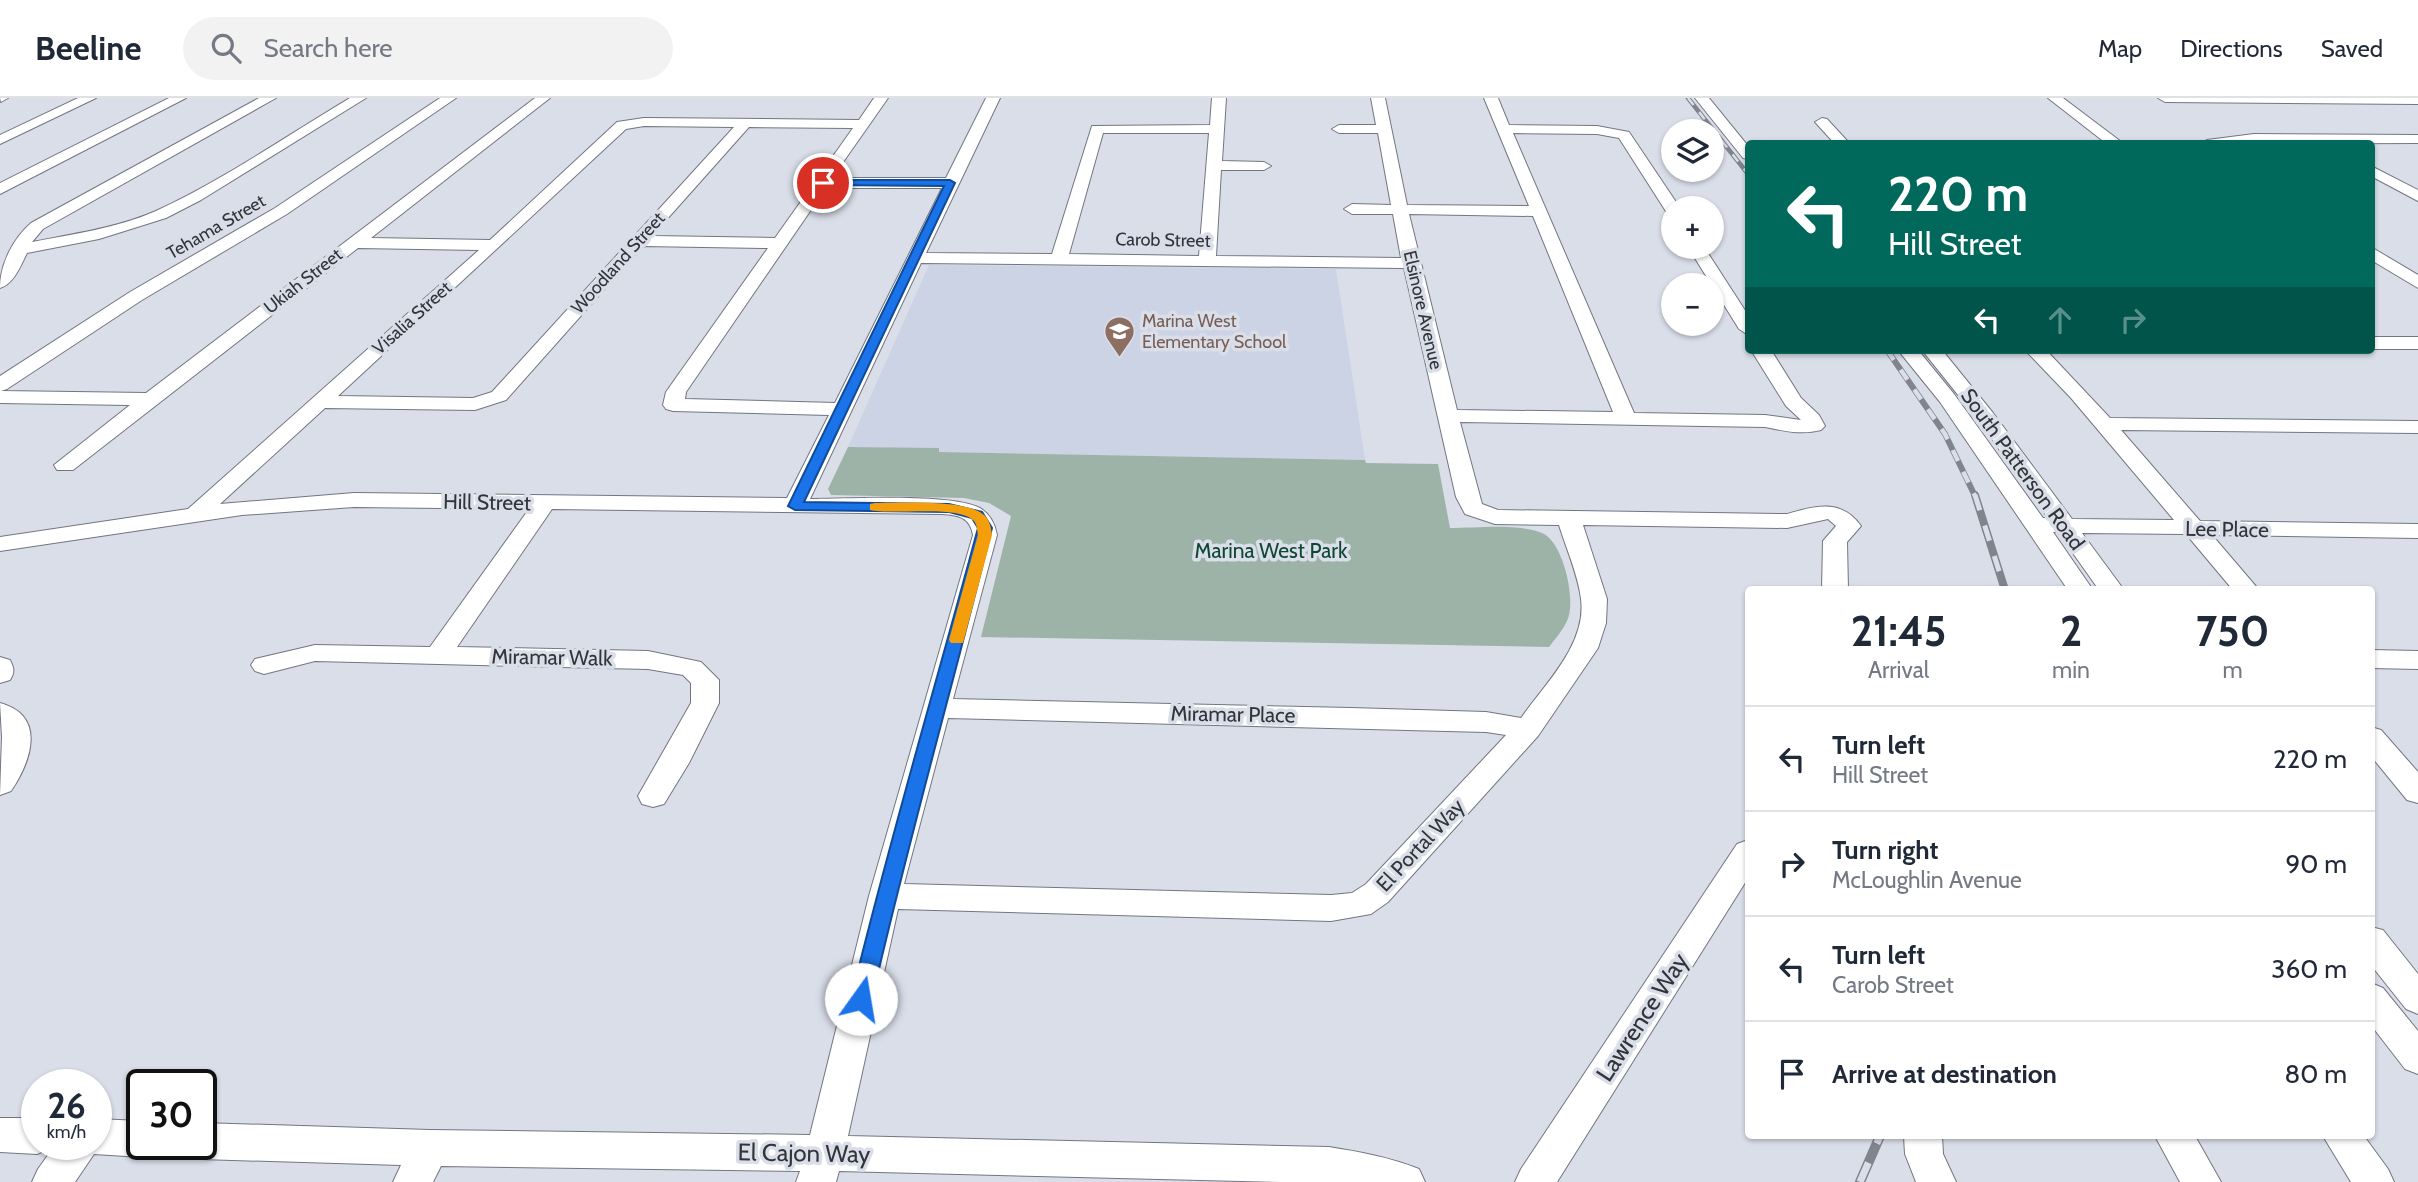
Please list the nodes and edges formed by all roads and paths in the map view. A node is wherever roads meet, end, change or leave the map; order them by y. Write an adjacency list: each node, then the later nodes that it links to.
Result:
1 (89, 98): 28 (street)
2 (179, 98): 41 (street)
3 (269, 98): 51 (street)
4 (359, 98): 51 (street)
5 (449, 98): 68 (street, Tehama Street)
6 (543, 98): 48 (street, Ukiah Street)
7 (881, 98): 22 (street)
8 (993, 98): 40 (street)
9 (1219, 98): 23 (street)
10 (1378, 98): 25 (street, Elsinore Avenue)
11 (1491, 98): 26 (street)
12 (1702, 98): 35 (street)
13 (1718, 98): 29 (street)
14 (2055, 98): 31 (street)
15 (2165, 98): 16 (street)
16 (2369, 100): 17 (street); 18 (street)
17 (2418, 100)
18 (2391, 113)
19 (627, 122): 21 (street); 50 (street, Visalia Street)
20 (1822, 122): 30 (street)
21 (745, 123): 22 (street); 47 (street, Woodland Street)
22 (863, 124): 39 (street)
23 (1218, 129): 36 (street); 54 (street)
24 (1339, 129): 25 (street)
25 (1386, 129): 45 (street, Elsinore Avenue)
26 (1503, 129): 42 (street); 46 (street)
27 (2418, 139): 34 (street)
28 (0, 140)
29 (1753, 140)
30 (1839, 140)
31 (2112, 140)
32 (2232, 140): 33 (street)
33 (2294, 140)
34 (2368, 140)
35 (1745, 151)
36 (1216, 165): 37 (street); 56 (street)
37 (1264, 166)
38 (2375, 172): 43 (street)
39 (823, 183): 40 (street); 49 (street)
40 (950, 183): 53 (street)
41 (0, 189)
42 (1664, 196)
43 (2418, 196)
44 (1352, 209): 45 (street)
45 (1400, 209): 46 (street); 57 (street, Elsinore Avenue)
46 (1537, 211): 74 (street)
47 (638, 241): 49 (street); 71 (street, Woodland Street)
48 (352, 243): 50 (street); 70 (street, Ukiah Street)
49 (779, 243): 72 (street)
50 (494, 245): 71 (street, Visalia Street)
51 (19, 249): 60 (street)
52 (2375, 256): 59 (street)
53 (914, 258): 54 (street, Carob Street); 72 (street)
54 (1059, 259): 56 (street, Carob Street)
55 (1704, 259): 61 (street)
56 (1207, 261): 57 (street, Carob Street)
57 (1412, 263): 73 (street, Elsinore Avenue)
58 (2375, 274): 59 (street)
59 (2411, 278)
60 (0, 283)
61 (1745, 324)
62 (2375, 343): 63 (street)
63 (2418, 343)
64 (1763, 354): 74 (street)
65 (1911, 354): 82 (street, South Patterson Road)
66 (1935, 354): 83 (street, South Patterson Road)
67 (2039, 354): 75 (street)
68 (0, 385)
69 (0, 397): 70 (street)
70 (149, 399): 77 (street, Ukiah Street)
71 (318, 402): 80 (street, Visalia Street)
72 (842, 409): 79 (street)
73 (1447, 416): 74 (street); 81 (street, Elsinore Avenue)
74 (1626, 418)
75 (2105, 424): 76 (street); 84 (street)
76 (2418, 427)
77 (65, 465)
78 (545, 503): 79 (street, Hill Street); 80 (street, Hill Street); 91 (street)
79 (795, 506): 97 (street, Hill Street)
80 (197, 513): 86 (street, Hill Street)
81 (1569, 518): 87 (street); 99 (street, El Portal Way)
82 (2036, 525): 83 (street, Lee Place); 88 (street, South Patterson Road)
83 (2065, 526): 84 (street, Lee Place); 89 (street, South Patterson Road)
84 (2195, 528): 85 (street, Lee Place); 90 (street)
85 (2418, 531)
86 (0, 544)
87 (1835, 586)
88 (2078, 586)
89 (2109, 586)
90 (2244, 586)
91 (438, 655): 94 (street, Miramar Walk); 103 (street, Miramar Walk)
92 (2375, 659): 93 (street)
93 (2418, 660)
94 (264, 665)
95 (0, 666): 96 (street)
96 (0, 674)
97 (939, 708): 99 (street, Miramar Place); 105 (street)
98 (0, 712): 101 (street)
99 (1528, 729): 105 (street, El Portal Way)
100 (2375, 742): 102 (street)
101 (0, 784)
102 (2418, 792)
103 (653, 796)
104 (1745, 857): 122 (street, Lawrence Way)
105 (886, 896): 118 (street)
106 (2375, 945): 107 (street)
107 (2418, 999)
108 (2375, 1003): 109 (street)
109 (2418, 1058)
110 (0, 1135): 111 (street)
111 (21, 1136)
112 (1923, 1139): 123 (street)
113 (2176, 1139): 124 (street)
114 (2345, 1139): 125 (street)
115 (217, 1141): 116 (street, El Cajon Way)
116 (430, 1148): 118 (street, El Cajon Way); 120 (street)
117 (67, 1160): 119 (street)
118 (820, 1167): 121 (street, El Cajon Way)
119 (51, 1182)
120 (413, 1182)
121 (1405, 1182)
122 (1535, 1182)
123 (1936, 1182)
124 (2201, 1182)
125 (2374, 1182)

